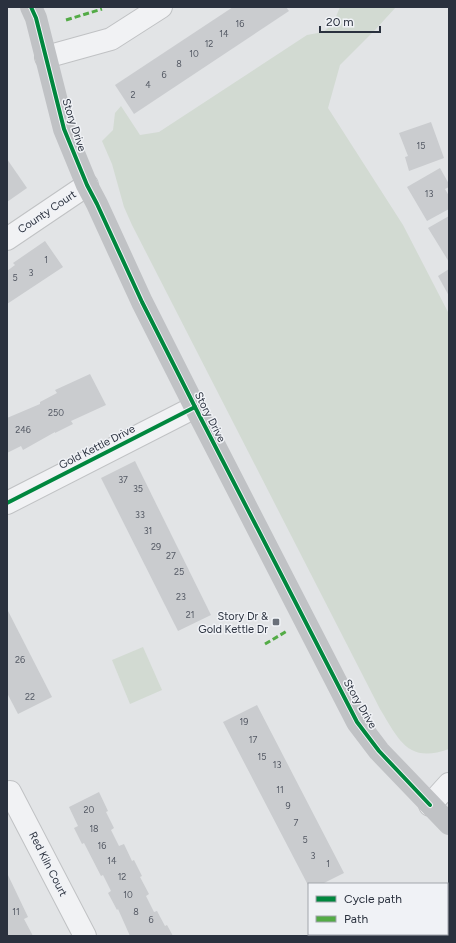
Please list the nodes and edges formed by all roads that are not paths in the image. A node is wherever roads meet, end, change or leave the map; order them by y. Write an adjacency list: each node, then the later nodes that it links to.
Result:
1 (31, 7): 3 (street, Story Drive)
2 (161, 7): 3 (street)
3 (46, 57): 4 (street, Story Drive)
4 (87, 185): 5 (street, County Court); 6 (street, Story Drive)
5 (7, 239)
6 (195, 407): 7 (street, Gold Kettle Drive); 10 (street, Story Drive)
7 (7, 503)
8 (449, 784): 10 (street)
9 (10, 792): 12 (street, Red Kiln Court)
10 (430, 805): 11 (street, Story Drive)
11 (449, 824)
12 (85, 936)

